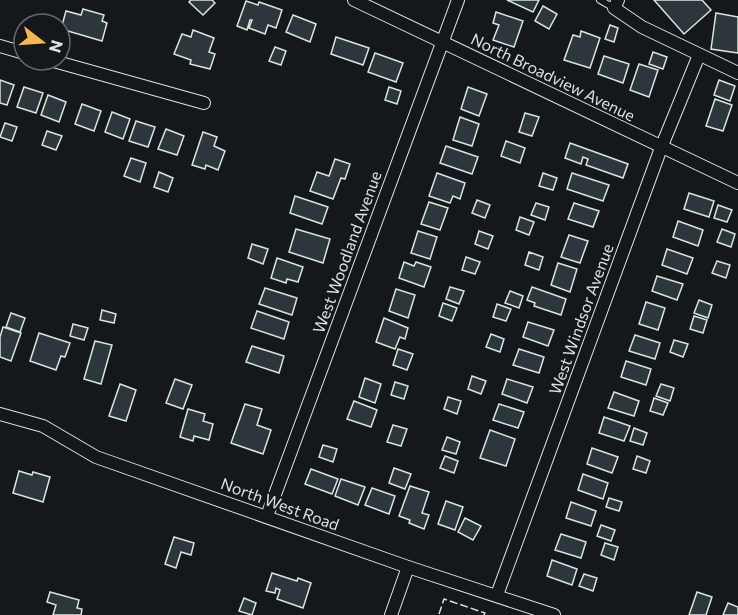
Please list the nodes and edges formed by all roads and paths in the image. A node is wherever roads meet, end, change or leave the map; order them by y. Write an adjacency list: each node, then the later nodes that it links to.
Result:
1 (354, 0): 5 (street, North Broadview Avenue)
2 (458, 0): 5 (street, West Woodland Avenue)
3 (600, 0): 4 (lane)
4 (616, 4): 6 (street)
5 (442, 41): 10 (street, North Broadview Avenue); 13 (street, West Woodland Avenue)
6 (699, 55): 8 (street); 10 (street, West Windsor Avenue)
7 (72, 66): 9 (street)
8 (738, 73)
9 (204, 103)
10 (661, 148): 11 (street, North Broadview Avenue); 15 (street, West Windsor Avenue)
11 (738, 183)
12 (0, 414): 13 (street, North West Road)
13 (267, 516): 14 (street, North West Road)
14 (408, 567): 15 (street, North West Road); 16 (street)
15 (497, 595): 17 (street, North West Road)
16 (390, 615)
17 (554, 615)

